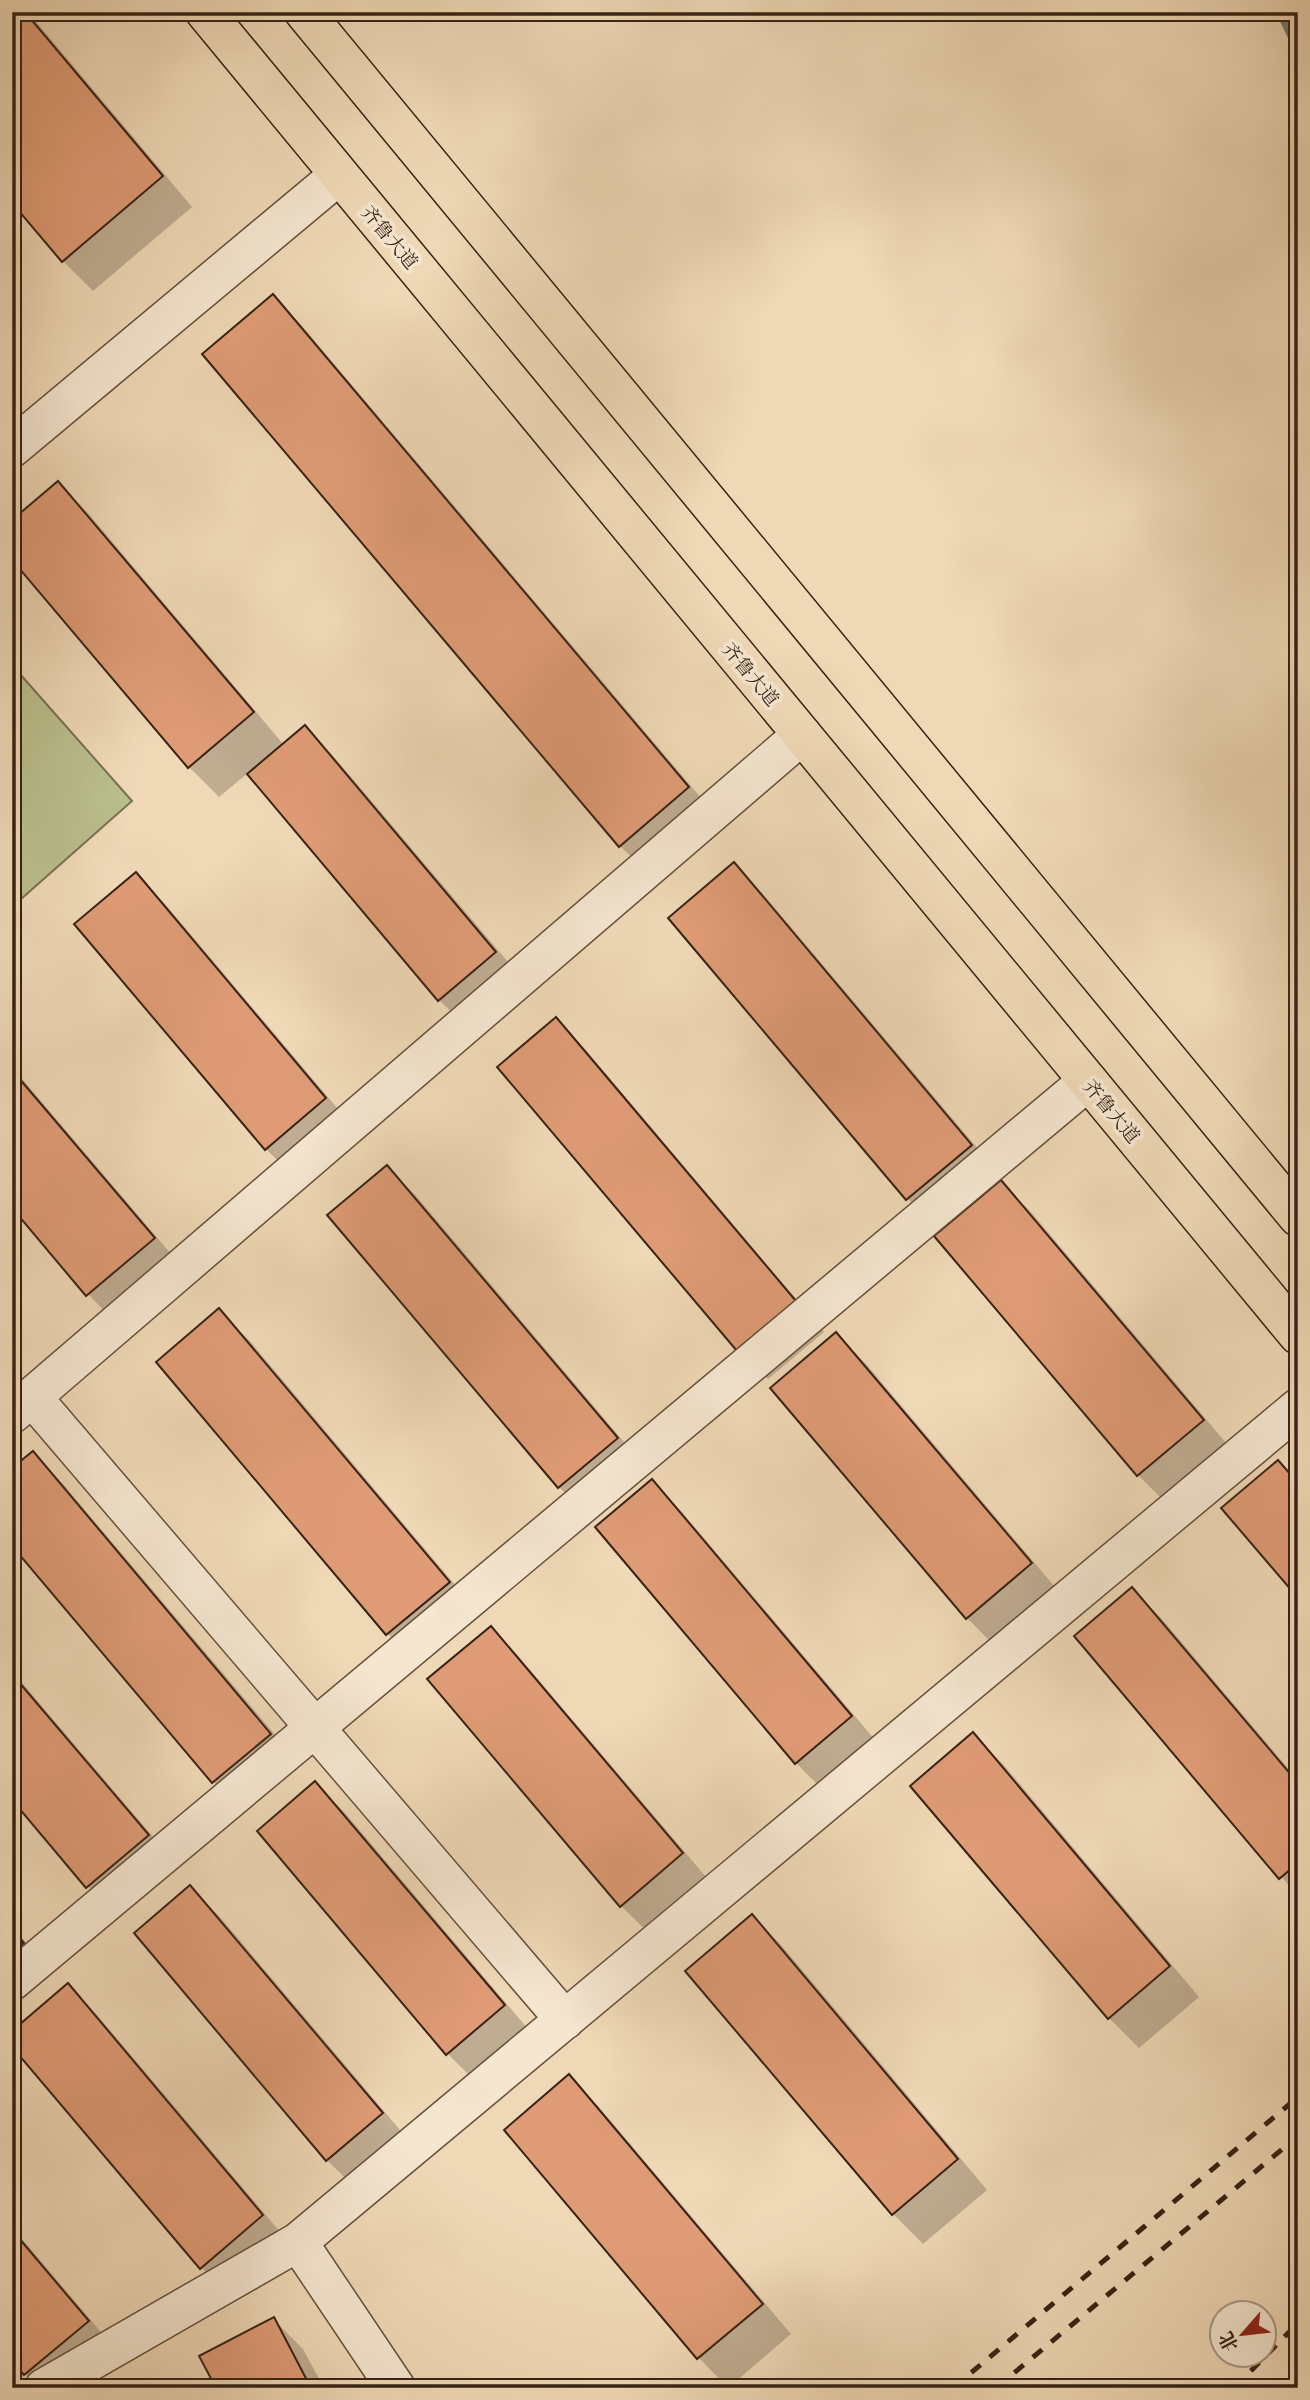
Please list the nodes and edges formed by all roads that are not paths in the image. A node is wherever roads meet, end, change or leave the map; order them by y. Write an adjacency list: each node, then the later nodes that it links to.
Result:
1 (205, 12): 3 (main road, 齐鲁大道)
2 (304, 12): 7 (main road)
3 (339, 175): 4 (street); 5 (main road, 齐鲁大道)
4 (12, 448)
5 (802, 735): 6 (main road, 齐鲁大道); 9 (street)
6 (1088, 1081): 8 (main road, 齐鲁大道); 11 (street)
7 (1298, 1217)
8 (1298, 1335)
9 (22, 1406): 11 (street)
10 (1298, 1408): 13 (street)
11 (316, 1726): 12 (street); 13 (street)
12 (12, 1981)
13 (565, 2020): 14 (street)
14 (298, 2242): 15 (street); 16 (street)
15 (44, 2388)
16 (396, 2388)

